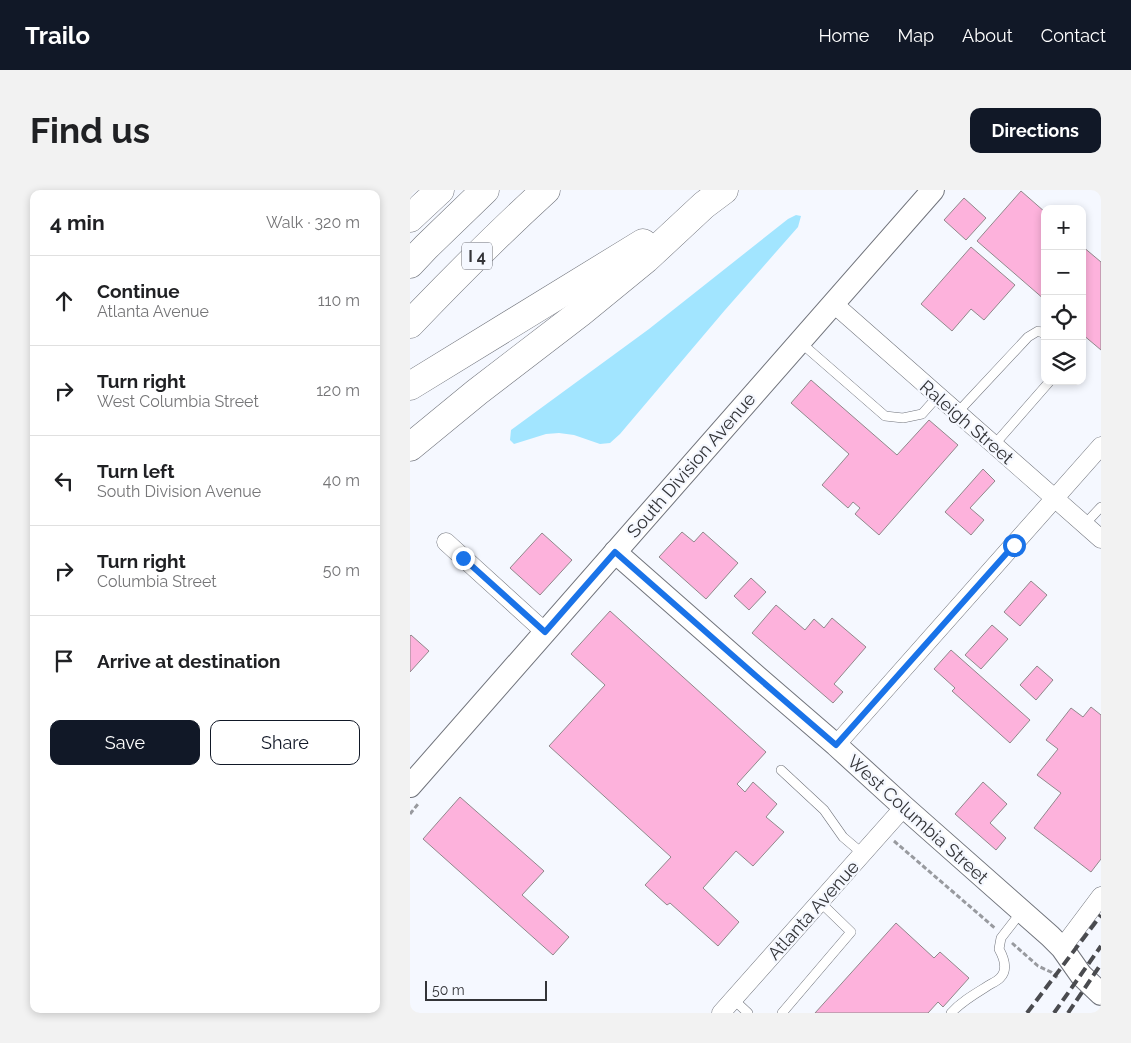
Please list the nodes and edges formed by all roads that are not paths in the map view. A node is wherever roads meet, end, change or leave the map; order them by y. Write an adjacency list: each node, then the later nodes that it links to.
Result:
1 (440, 190): 6 (highway)
2 (485, 190): 7 (highway)
3 (546, 190): 9 (highway, I 4)
4 (933, 190): 8 (street, South Division Avenue)
5 (714, 198): 13 (highway); 18 (highway)
6 (410, 218)
7 (410, 264)
8 (834, 304): 11 (street, South Division Avenue); 14 (street, Raleigh Street)
9 (410, 324)
10 (1041, 332): 15 (lane)
11 (800, 342): 14 (lane); 24 (street, South Division Avenue)
12 (1046, 385): 16 (lane)
13 (410, 386)
14 (938, 396): 15 (street, Raleigh Street)
15 (957, 412): 16 (street, Raleigh Street)
16 (994, 445): 19 (street, Raleigh Street)
17 (1101, 446): 19 (street)
18 (410, 447)
19 (1054, 498): 21 (street, Raleigh Street); 26 (street)
20 (1101, 507): 21 (lane)
21 (1085, 524): 22 (street, Raleigh Street)
22 (1101, 539)
23 (446, 542): 25 (street)
24 (615, 552): 25 (street, South Division Avenue); 26 (street, West Columbia Street)
25 (545, 632): 28 (street, South Division Avenue)
26 (836, 745): 29 (street, West Columbia Street)
27 (781, 770): 30 (lane)
28 (411, 782)
29 (904, 807): 30 (street, Atlanta Avenue); 33 (street, West Columbia Street)
30 (863, 854): 32 (street, Atlanta Avenue)
31 (1101, 896): 34 (street)
32 (820, 902): 36 (street, Atlanta Avenue); 39 (lane)
33 (1022, 911): 34 (street, West Columbia Street); 40 (lane)
34 (1062, 948): 35 (street, West Columbia Street)
35 (1101, 994)
36 (733, 999): 37 (street, Atlanta Avenue); 38 (lane)
37 (721, 1013)
38 (748, 1013)
39 (782, 1013)
40 (950, 1013)

